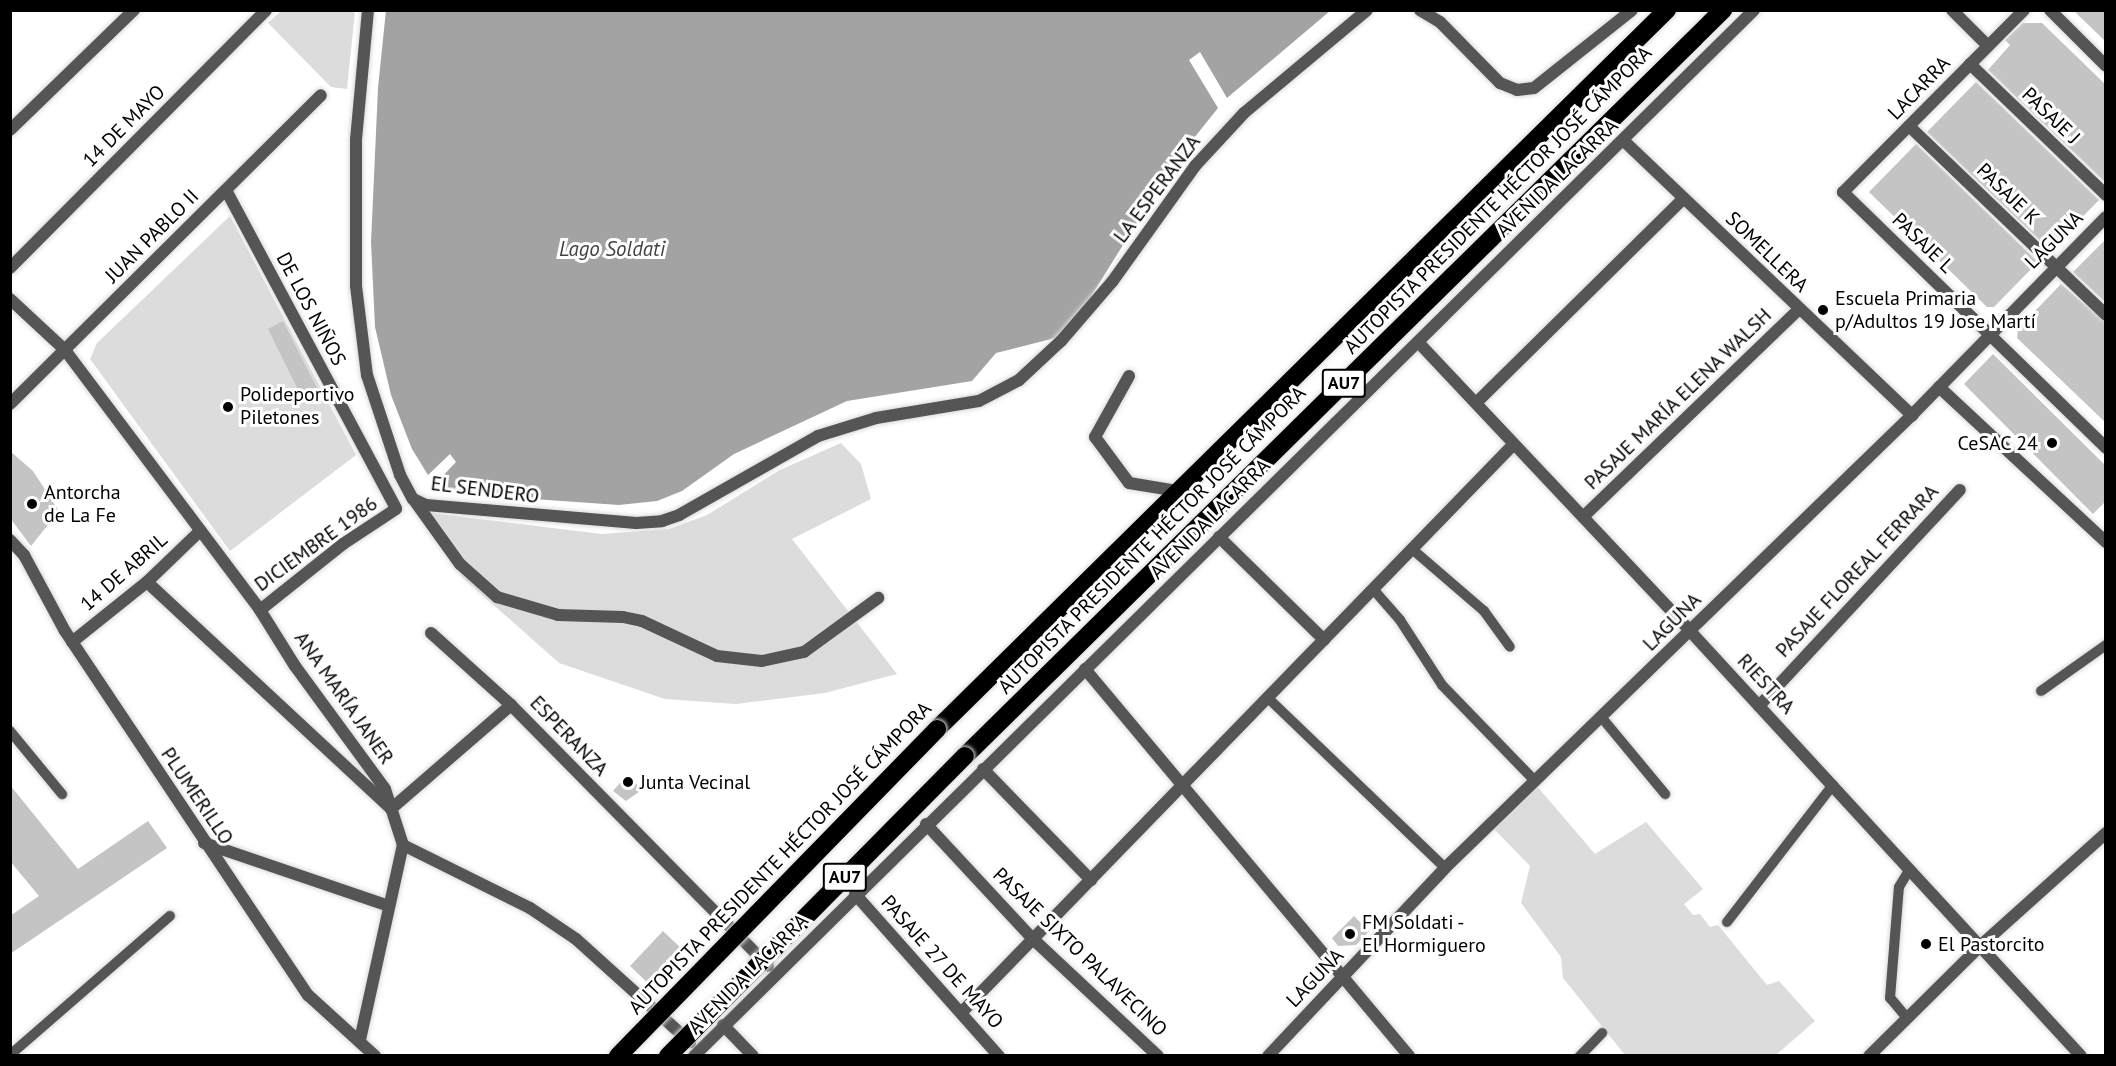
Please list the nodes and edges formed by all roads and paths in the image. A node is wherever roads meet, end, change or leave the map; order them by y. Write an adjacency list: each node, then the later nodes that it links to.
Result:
1 (134, 10): 18 (street)
2 (266, 10): 26 (street, 14 DE MAYO)
3 (368, 10): 43 (street, EL SENDERO)
4 (1367, 10): 34 (street, LA ESPERANZA)
5 (1420, 10): 6 (street)
6 (1632, 10)
7 (1666, 10): 42 (highway, AUTOPISTA PRESIDENTE HÉCTOR JOSÉ CÁMPORA / AU7)
8 (1723, 10): 99 (highway, AUTOPISTA PRESIDENTE HÉCTOR JOSÉ CÁMPORA / AU7, bridge)
9 (1754, 10): 19 (street, AVENIDA LACARRA)
10 (1952, 10): 13 (street)
11 (2024, 10): 13 (street, LACARRA)
12 (2050, 10): 15 (street)
13 (1988, 46): 14 (street, LACARRA)
14 (1970, 64): 17 (street, LACARRA); 22 (street, PASAJE J)
15 (2106, 66)
16 (321, 95): 20 (street, JUAN PABLO II)
17 (1909, 126): 21 (street, LACARRA); 25 (street, PASAJE K)
18 (10, 130)
19 (1624, 141): 23 (street, SOMELLERA); 31 (street, AVENIDA LACARRA)
20 (226, 190): 32 (street, JUAN PABLO II); 44 (street, DE LOS NIÑOS)
21 (1843, 192): 30 (street, PASAJE L)
22 (2106, 195)
23 (1683, 198): 28 (street, SOMELLERA); 36 (street)
24 (2106, 217): 25 (street, LAGUNA)
25 (2055, 267): 29 (street, PASAJE K); 30 (street, LAGUNA)
26 (10, 268)
27 (10, 299): 32 (street, ANA MARÍA JANER)
28 (1799, 309): 38 (street, SOMELLERA); 45 (street, PASAJE MARÍA ELENA WALSH)
29 (2106, 315)
30 (1989, 334): 35 (street, LAGUNA); 40 (street, PASAJE L)
31 (1418, 342): 36 (street, RIESTRA); 48 (street, AVENIDA LACARRA)
32 (65, 350): 37 (street, JUAN PABLO II); 46 (street, ANA MARÍA JANER)
33 (1129, 376): 42 (street)
34 (1018, 380): 43 (street, EL SENDERO)
35 (1939, 387): 38 (street, LAGUNA); 47 (street)
36 (1476, 403): 39 (street, RIESTRA)
37 (10, 404)
38 (1912, 415): 55 (street, LAGUNA)
39 (1514, 444): 45 (street, RIESTRA); 50 (street)
40 (2106, 448)
41 (1960, 490): 65 (street, PASAJE FLOREAL FERRARA)
42 (1178, 491): 98 (highway, AUTOPISTA PRESIDENTE HÉCTOR JOSÉ CÁMPORA / AU7, bridge)
43 (413, 499): 53 (street)
44 (396, 509): 54 (street, DICIEMBRE 1986)
45 (1583, 517): 55 (street, RIESTRA)
46 (200, 531): 51 (street, 14 DE ABRIL); 54 (street, ANA MARÍA JANER)
47 (2103, 535)
48 (1219, 537): 57 (street); 61 (street, AVENIDA LACARRA)
49 (10, 540): 58 (street, PLUMERILLO)
50 (1412, 549): 52 (street); 60 (lane)
51 (147, 582): 58 (street, 14 DE ABRIL); 74 (street)
52 (1373, 589): 57 (street); 69 (lane)
53 (878, 598)
54 (260, 610): 74 (street, ANA MARÍA JANER)
55 (1690, 631): 65 (street, RIESTRA); 66 (street, LAGUNA)
56 (431, 633): 64 (street, ESPERANZA)
57 (1324, 640): 63 (street)
58 (72, 642): 77 (street, PLUMERILLO)
59 (2106, 645): 62 (lane)
60 (1510, 647)
61 (1085, 669): 68 (street, AVENIDA LACARRA); 70 (street)
62 (2041, 692)
63 (1268, 698): 70 (street); 79 (lane)
64 (511, 705): 74 (street); 88 (street, ESPERANZA)
65 (1759, 706): 71 (street, RIESTRA)
66 (1602, 718): 69 (street, LAGUNA); 73 (lane)
67 (10, 730): 72 (lane)
68 (983, 769): 75 (street, AVENIDA LACARRA); 81 (street)
69 (1535, 781): 79 (street, LAGUNA)
70 (1184, 785): 81 (street); 89 (street)
71 (1833, 785): 80 (street, RIESTRA); 85 (lane)
72 (62, 794)
73 (1665, 794)
74 (391, 809): 78 (street, ANA MARÍA JANER)
75 (926, 824): 82 (street, AVENIDA LACARRA); 86 (street, PASAJE SIXTO PALAVECINO)
76 (2106, 834): 87 (street)
77 (204, 843): 83 (street); 94 (street, PLUMERILLO)
78 (403, 845): 83 (street); 95 (street)
79 (1445, 868): 89 (street, LAGUNA)
80 (1910, 869): 87 (street, RIESTRA); 91 (lane)
81 (1091, 880): 86 (street)
82 (855, 894): 88 (street, AVENIDA LACARRA); 90 (street, PASAJE 27 DE MAYO)
83 (389, 906): 94 (street)
84 (170, 915): 96 (lane)
85 (1727, 922)
86 (1033, 939): 90 (street); 102 (street, PASAJE SIXTO PALAVECINO)
87 (1979, 947): 91 (street); 107 (street, RIESTRA)
88 (776, 973): 92 (street, AVENIDA LACARRA)
89 (1344, 976): 103 (street, LAGUNA); 104 (street)
90 (961, 1013): 101 (street, PASAJE 27 DE MAYO)
91 (1907, 1018): 106 (street)
92 (723, 1025): 95 (street, AVENIDA LACARRA); 100 (street)
93 (1602, 1033): 105 (lane)
94 (360, 1040): 97 (street, PLUMERILLO)
95 (697, 1053)
96 (10, 1055)
97 (375, 1056)
98 (618, 1056)
99 (668, 1056)
100 (753, 1056)
101 (999, 1056)
102 (1158, 1056)
103 (1268, 1056)
104 (1409, 1056)
105 (1580, 1056)
106 (1869, 1056)
107 (2081, 1056)

